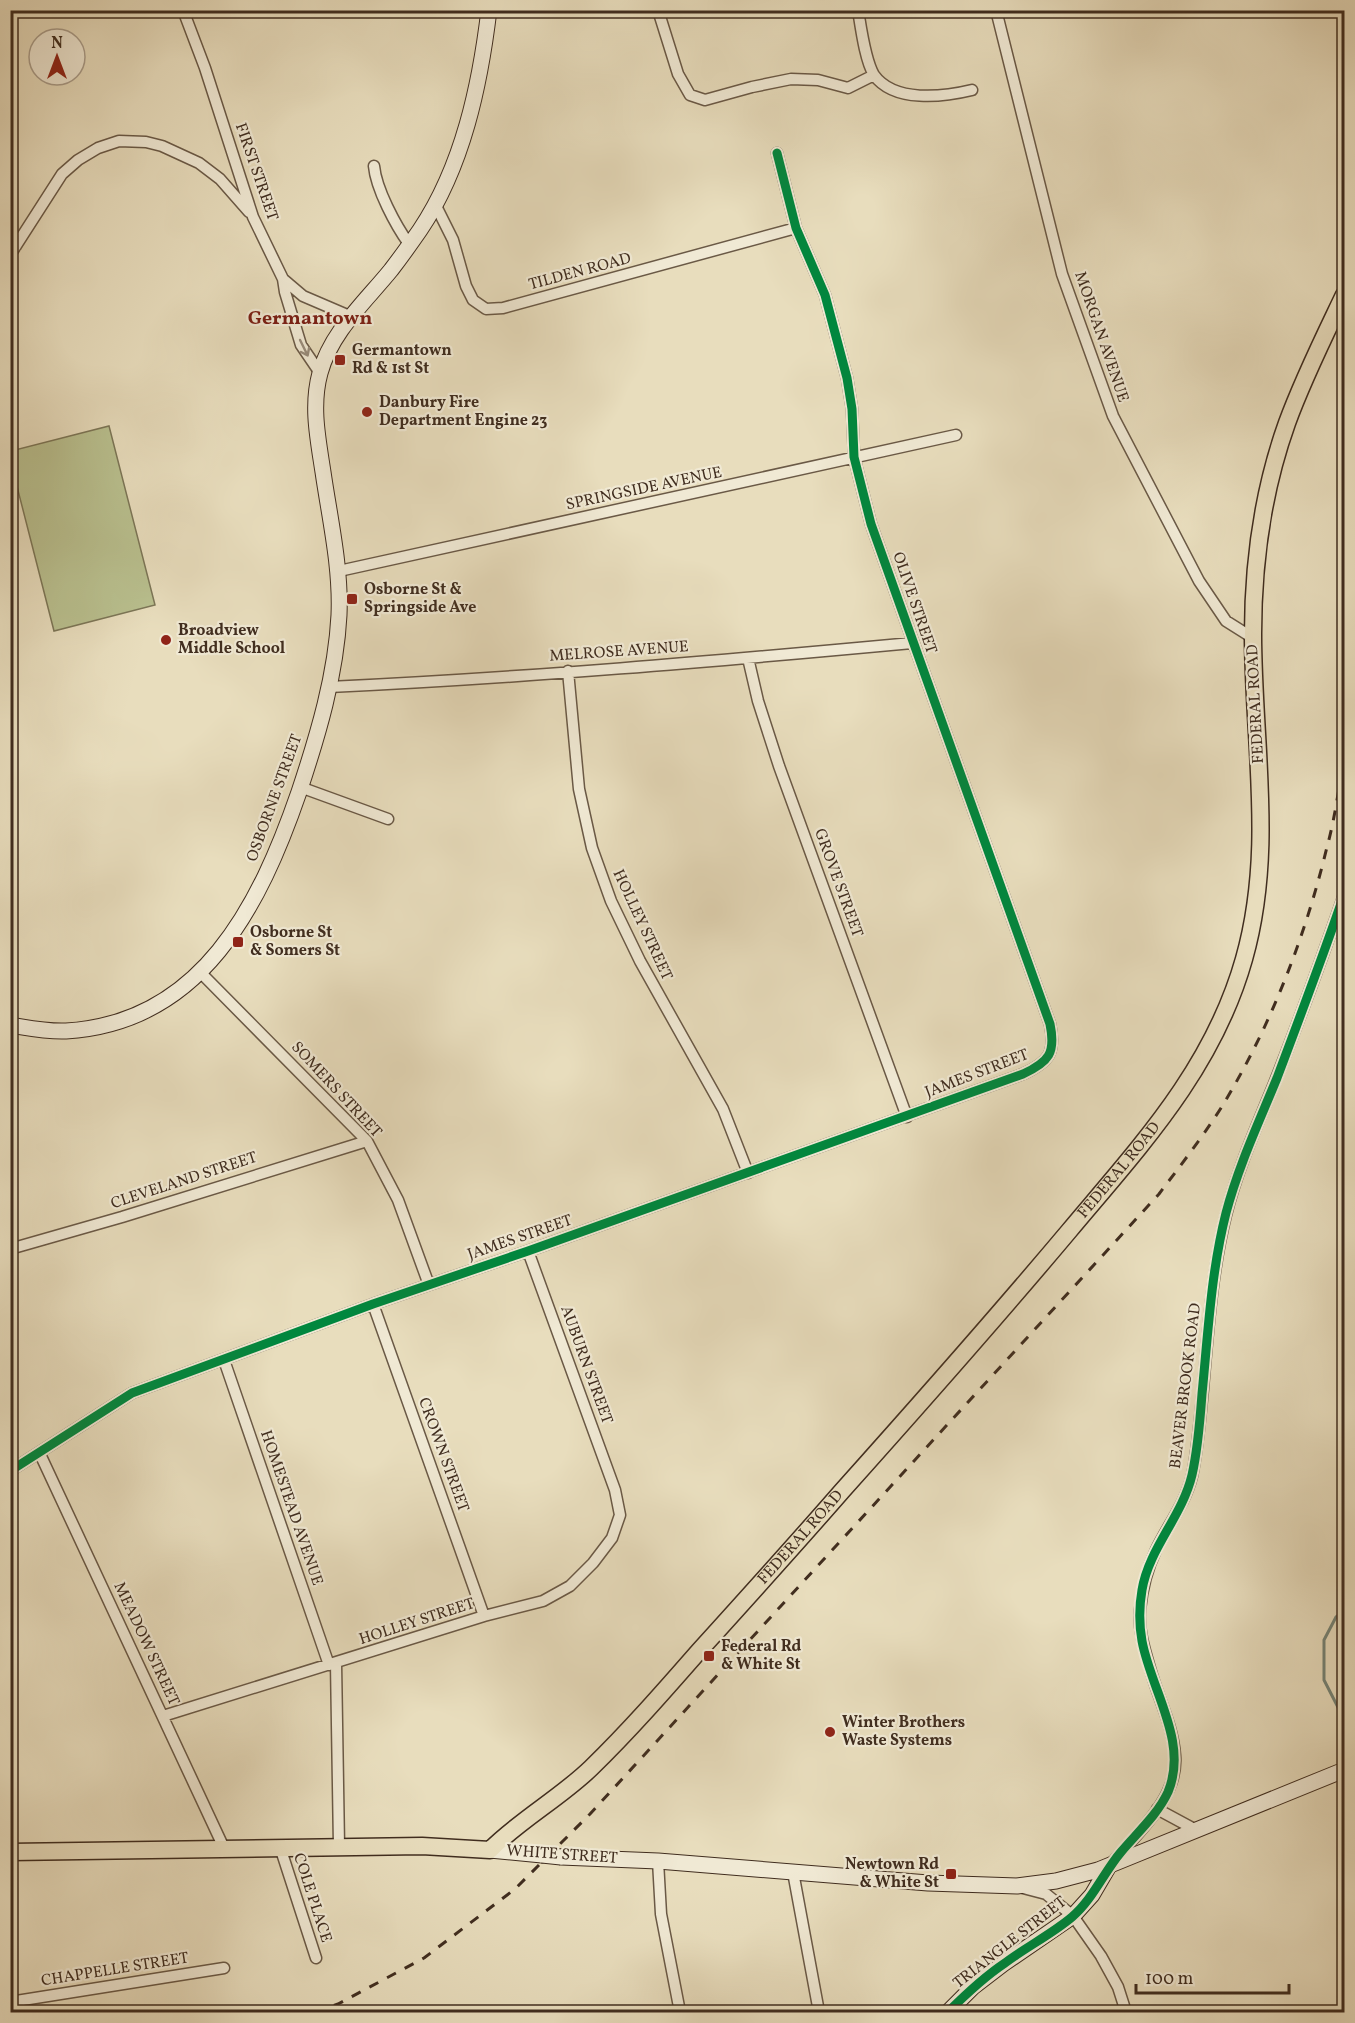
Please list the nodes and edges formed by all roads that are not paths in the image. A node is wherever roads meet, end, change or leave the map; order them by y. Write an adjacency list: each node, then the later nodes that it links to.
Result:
1 (183, 10): 11 (street, FIRST STREET)
2 (489, 10): 10 (main road, OSBORNE STREET)
3 (658, 10): 6 (street)
4 (858, 10): 6 (street)
5 (996, 10): 23 (street, MORGAN AVENUE)
6 (874, 75): 7 (street)
7 (972, 90)
8 (777, 153): 12 (street, OLIVE STREET)
9 (374, 166): 14 (street)
10 (435, 204): 12 (street, TILDEN ROAD); 14 (main road, OSBORNE STREET)
11 (253, 217): 15 (street); 16 (street, FIRST STREET)
12 (796, 228): 21 (street, OLIVE STREET)
13 (10, 234): 15 (street)
14 (409, 244): 18 (main road, OSBORNE STREET)
15 (13, 250)
16 (283, 279): 18 (street); 19 (street, FIRST STREET, one-way to 19)
17 (1344, 295): 23 (main road, FEDERAL ROAD)
18 (352, 317): 19 (main road, OSBORNE STREET)
19 (320, 373): 22 (main road, OSBORNE STREET)
20 (956, 435): 21 (street, SPRINGSIDE AVENUE)
21 (854, 457): 22 (street, SPRINGSIDE AVENUE); 24 (street, OLIVE STREET)
22 (339, 572): 27 (main road, OSBORNE STREET)
23 (1253, 638): 54 (main road, FEDERAL ROAD)
24 (912, 643): 25 (street, MELROSE AVENUE); 33 (street, OLIVE STREET)
25 (748, 658): 26 (street, MELROSE AVENUE); 34 (street, GROVE STREET)
26 (568, 671): 27 (street, MELROSE AVENUE); 36 (street, HOLLEY STREET)
27 (329, 687): 28 (main road, OSBORNE STREET)
28 (300, 787): 29 (street); 31 (main road, OSBORNE STREET)
29 (388, 819)
30 (1344, 895): 49 (street, BEAVER BROOK ROAD)
31 (200, 972): 32 (main road, OSBORNE STREET); 35 (street, SOMERS STREET)
32 (10, 1025)
33 (1050, 1056): 34 (street, JAMES STREET)
34 (907, 1117): 36 (street, JAMES STREET)
35 (367, 1141): 37 (street, CLEVELAND STREET); 39 (street, SOMERS STREET)
36 (748, 1173): 38 (street, JAMES STREET)
37 (10, 1249)
38 (528, 1251): 39 (street, JAMES STREET); 44 (street, AUBURN STREET)
39 (429, 1286): 40 (street, JAMES STREET)
40 (373, 1304): 41 (street, JAMES STREET); 45 (street, CROWN STREET)
41 (224, 1360): 42 (street, JAMES STREET); 46 (street, HOMESTEAD AVENUE)
42 (40, 1454): 43 (street, JAMES STREET); 47 (street, MEADOW STREET)
43 (10, 1471)
44 (615, 1490): 45 (street, HOLLEY STREET)
45 (484, 1616): 46 (street, HOLLEY STREET)
46 (333, 1664): 47 (street, HOLLEY STREET); 51 (street, HOMESTEAD AVENUE)
47 (163, 1716): 53 (street, MEADOW STREET)
48 (1344, 1770): 50 (main road, WHITE STREET)
49 (1157, 1809): 50 (street); 57 (street, BEAVER BROOK ROAD)
50 (1196, 1830): 57 (main road, WHITE STREET)
51 (339, 1846): 52 (main road, WHITE STREET); 54 (main road, WHITE STREET)
52 (280, 1847): 53 (main road, WHITE STREET); 61 (street, COLE PLACE)
53 (224, 1848): 55 (main road, WHITE STREET)
54 (490, 1850): 56 (main road, WHITE STREET, bridge)
55 (10, 1852)
56 (658, 1861): 58 (main road, WHITE STREET); 64 (street)
57 (1109, 1866): 59 (main road, WHITE STREET); 60 (main road, TRIANGLE STREET)
58 (793, 1872): 59 (main road, WHITE STREET); 65 (street)
59 (1017, 1886): 60 (street)
60 (1073, 1916): 66 (main road, TRIANGLE STREET); 67 (street)
61 (316, 1958)
62 (224, 1968): 63 (street, CHAPPELLE STREET)
63 (10, 2002)
64 (680, 2013)
65 (819, 2013)
66 (948, 2013)
67 (1126, 2013)

